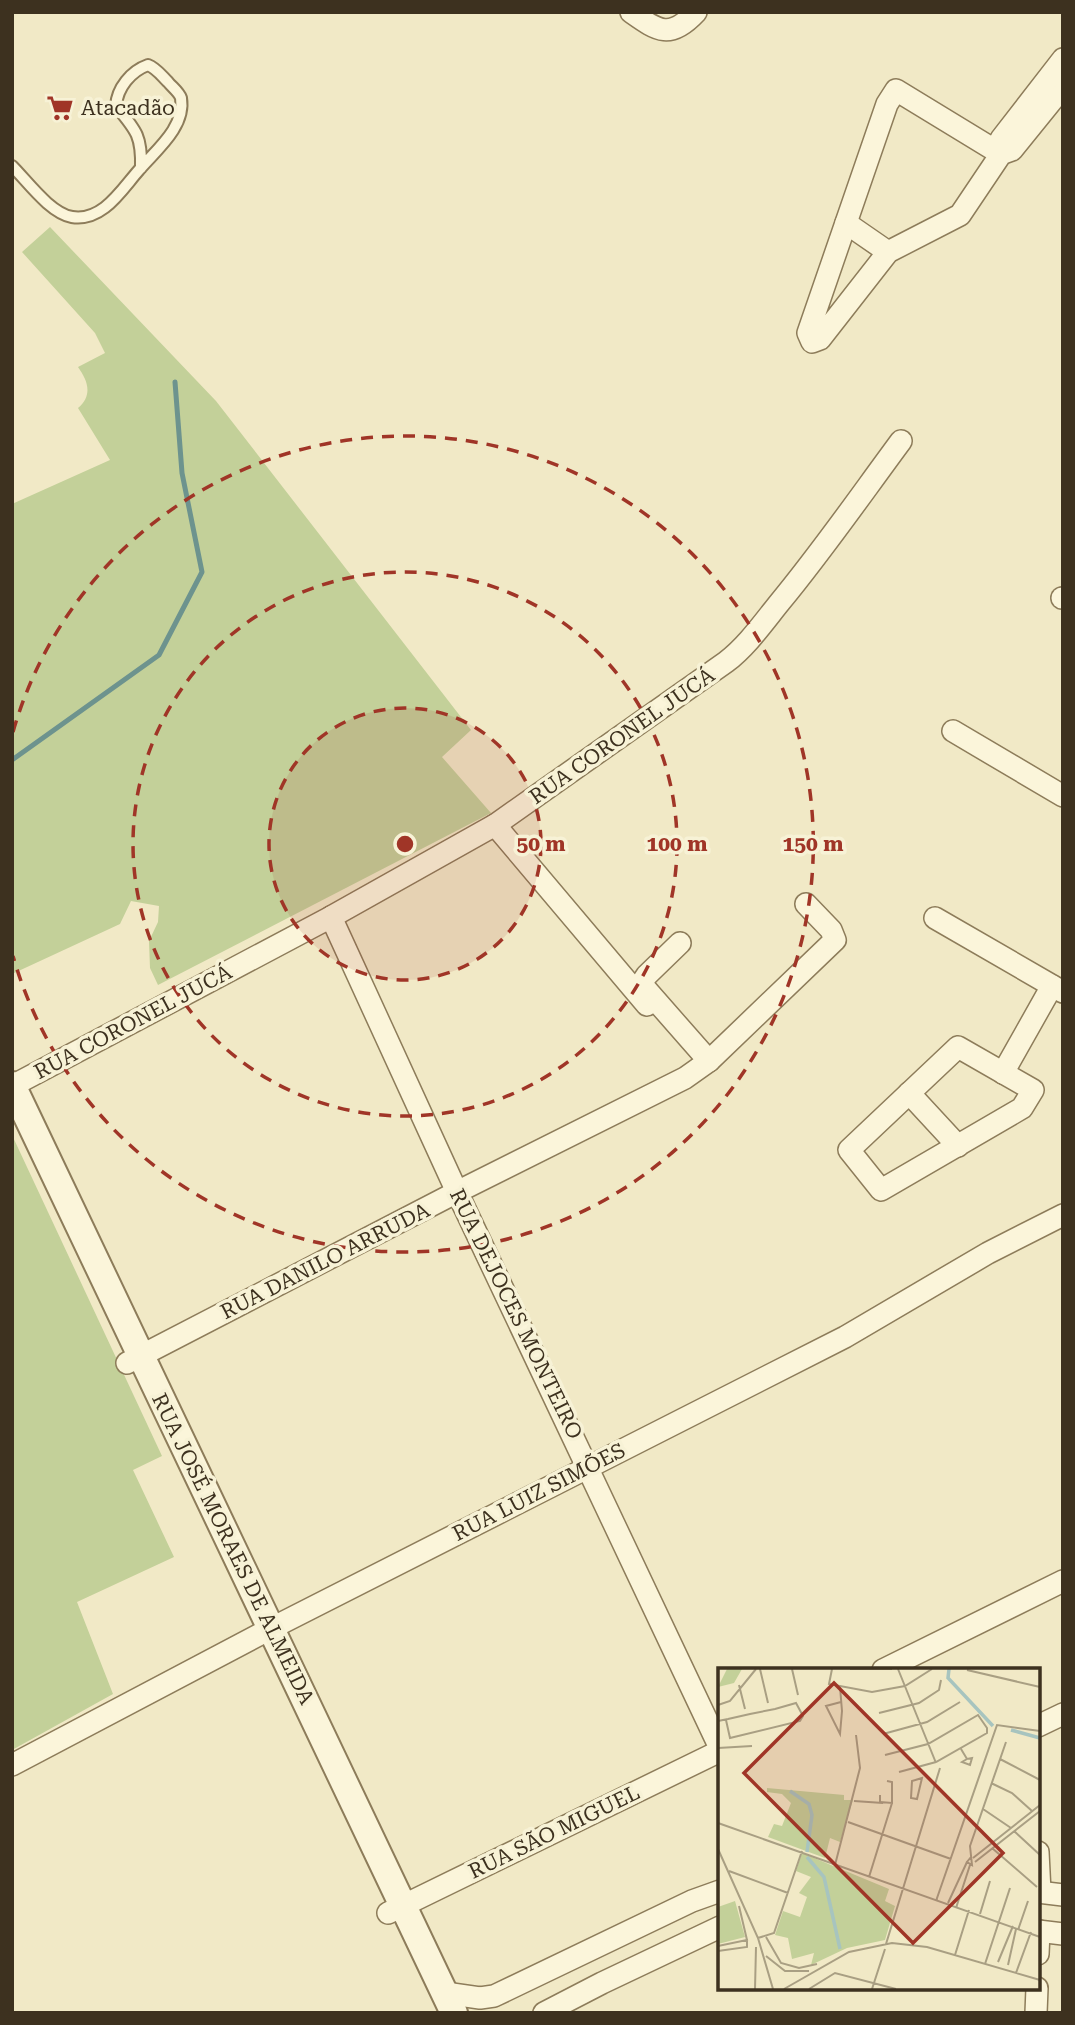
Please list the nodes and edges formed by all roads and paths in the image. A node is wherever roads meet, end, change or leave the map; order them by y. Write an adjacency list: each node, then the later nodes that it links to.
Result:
1 (631, 12): 2 (street)
2 (696, 12)
3 (1063, 59): 5 (street)
4 (1063, 87): 5 (street)
5 (1001, 154): 8 (street); 9 (street)
6 (12, 166): 7 (lane)
7 (141, 168): 7 (lane)
8 (845, 223): 9 (street); 9 (street)
9 (888, 251)
10 (901, 441): 13 (street, RUA CORONEL JUCÁ)
11 (953, 731): 12 (street)
12 (1063, 796)
13 (495, 825): 15 (street, RUA CORONEL JUCÁ); 19 (street)
14 (807, 904): 19 (street, RUA DANILO ARRUDA)
15 (331, 917): 21 (street, RUA CORONEL JUCÁ); 25 (street, RUA DEJOCES MONTEIRO)
16 (935, 918): 18 (street)
17 (680, 943): 19 (street)
18 (1057, 989): 20 (street)
19 (705, 1064): 25 (street, RUA DANILO ARRUDA)
20 (1003, 1073): 22 (street); 24 (street)
21 (12, 1086): 27 (street, RUA JOSÉ MORAES DE ALMEIDA)
22 (909, 1093): 24 (street); 24 (street)
23 (12, 1123): 27 (street, RUA JOSÉ MORAES DE ALMEIDA)
24 (958, 1146)
25 (457, 1192): 27 (street, RUA DANILO ARRUDA); 28 (street, RUA DEJOCES MONTEIRO)
26 (1063, 1215): 28 (street, RUA LUIZ SIMÕES)
27 (134, 1360): 30 (street, RUA JOSÉ MORAES DE ALMEIDA)
28 (588, 1466): 30 (street, RUA LUIZ SIMÕES); 34 (street, RUA DEJOCES MONTEIRO)
29 (1063, 1581): 31 (street)
30 (264, 1633): 36 (street, RUA LUIZ SIMÕES); 40 (street, RUA JOSÉ MORAES DE ALMEIDA)
31 (888, 1668)
32 (1063, 1714): 33 (street)
33 (1040, 1725)
34 (718, 1745)
35 (718, 1750): 40 (street, RUA SÃO MIGUEL)
36 (12, 1765)
37 (718, 1892): 41 (street)
38 (1040, 1892): 39 (street)
39 (1063, 1895)
40 (395, 1909): 49 (street, RUA JOSÉ MORAES DE ALMEIDA)
41 (661, 1917): 45 (street); 46 (street)
42 (718, 1928): 45 (street)
43 (1040, 1931): 44 (street)
44 (1063, 1934)
45 (676, 1948): 47 (street)
46 (586, 1951): 47 (street); 50 (street)
47 (602, 1983): 51 (street)
48 (1037, 1990): 52 (street)
49 (445, 2006): 50 (street)
50 (483, 2006)
51 (544, 2013)
52 (1036, 2013)

